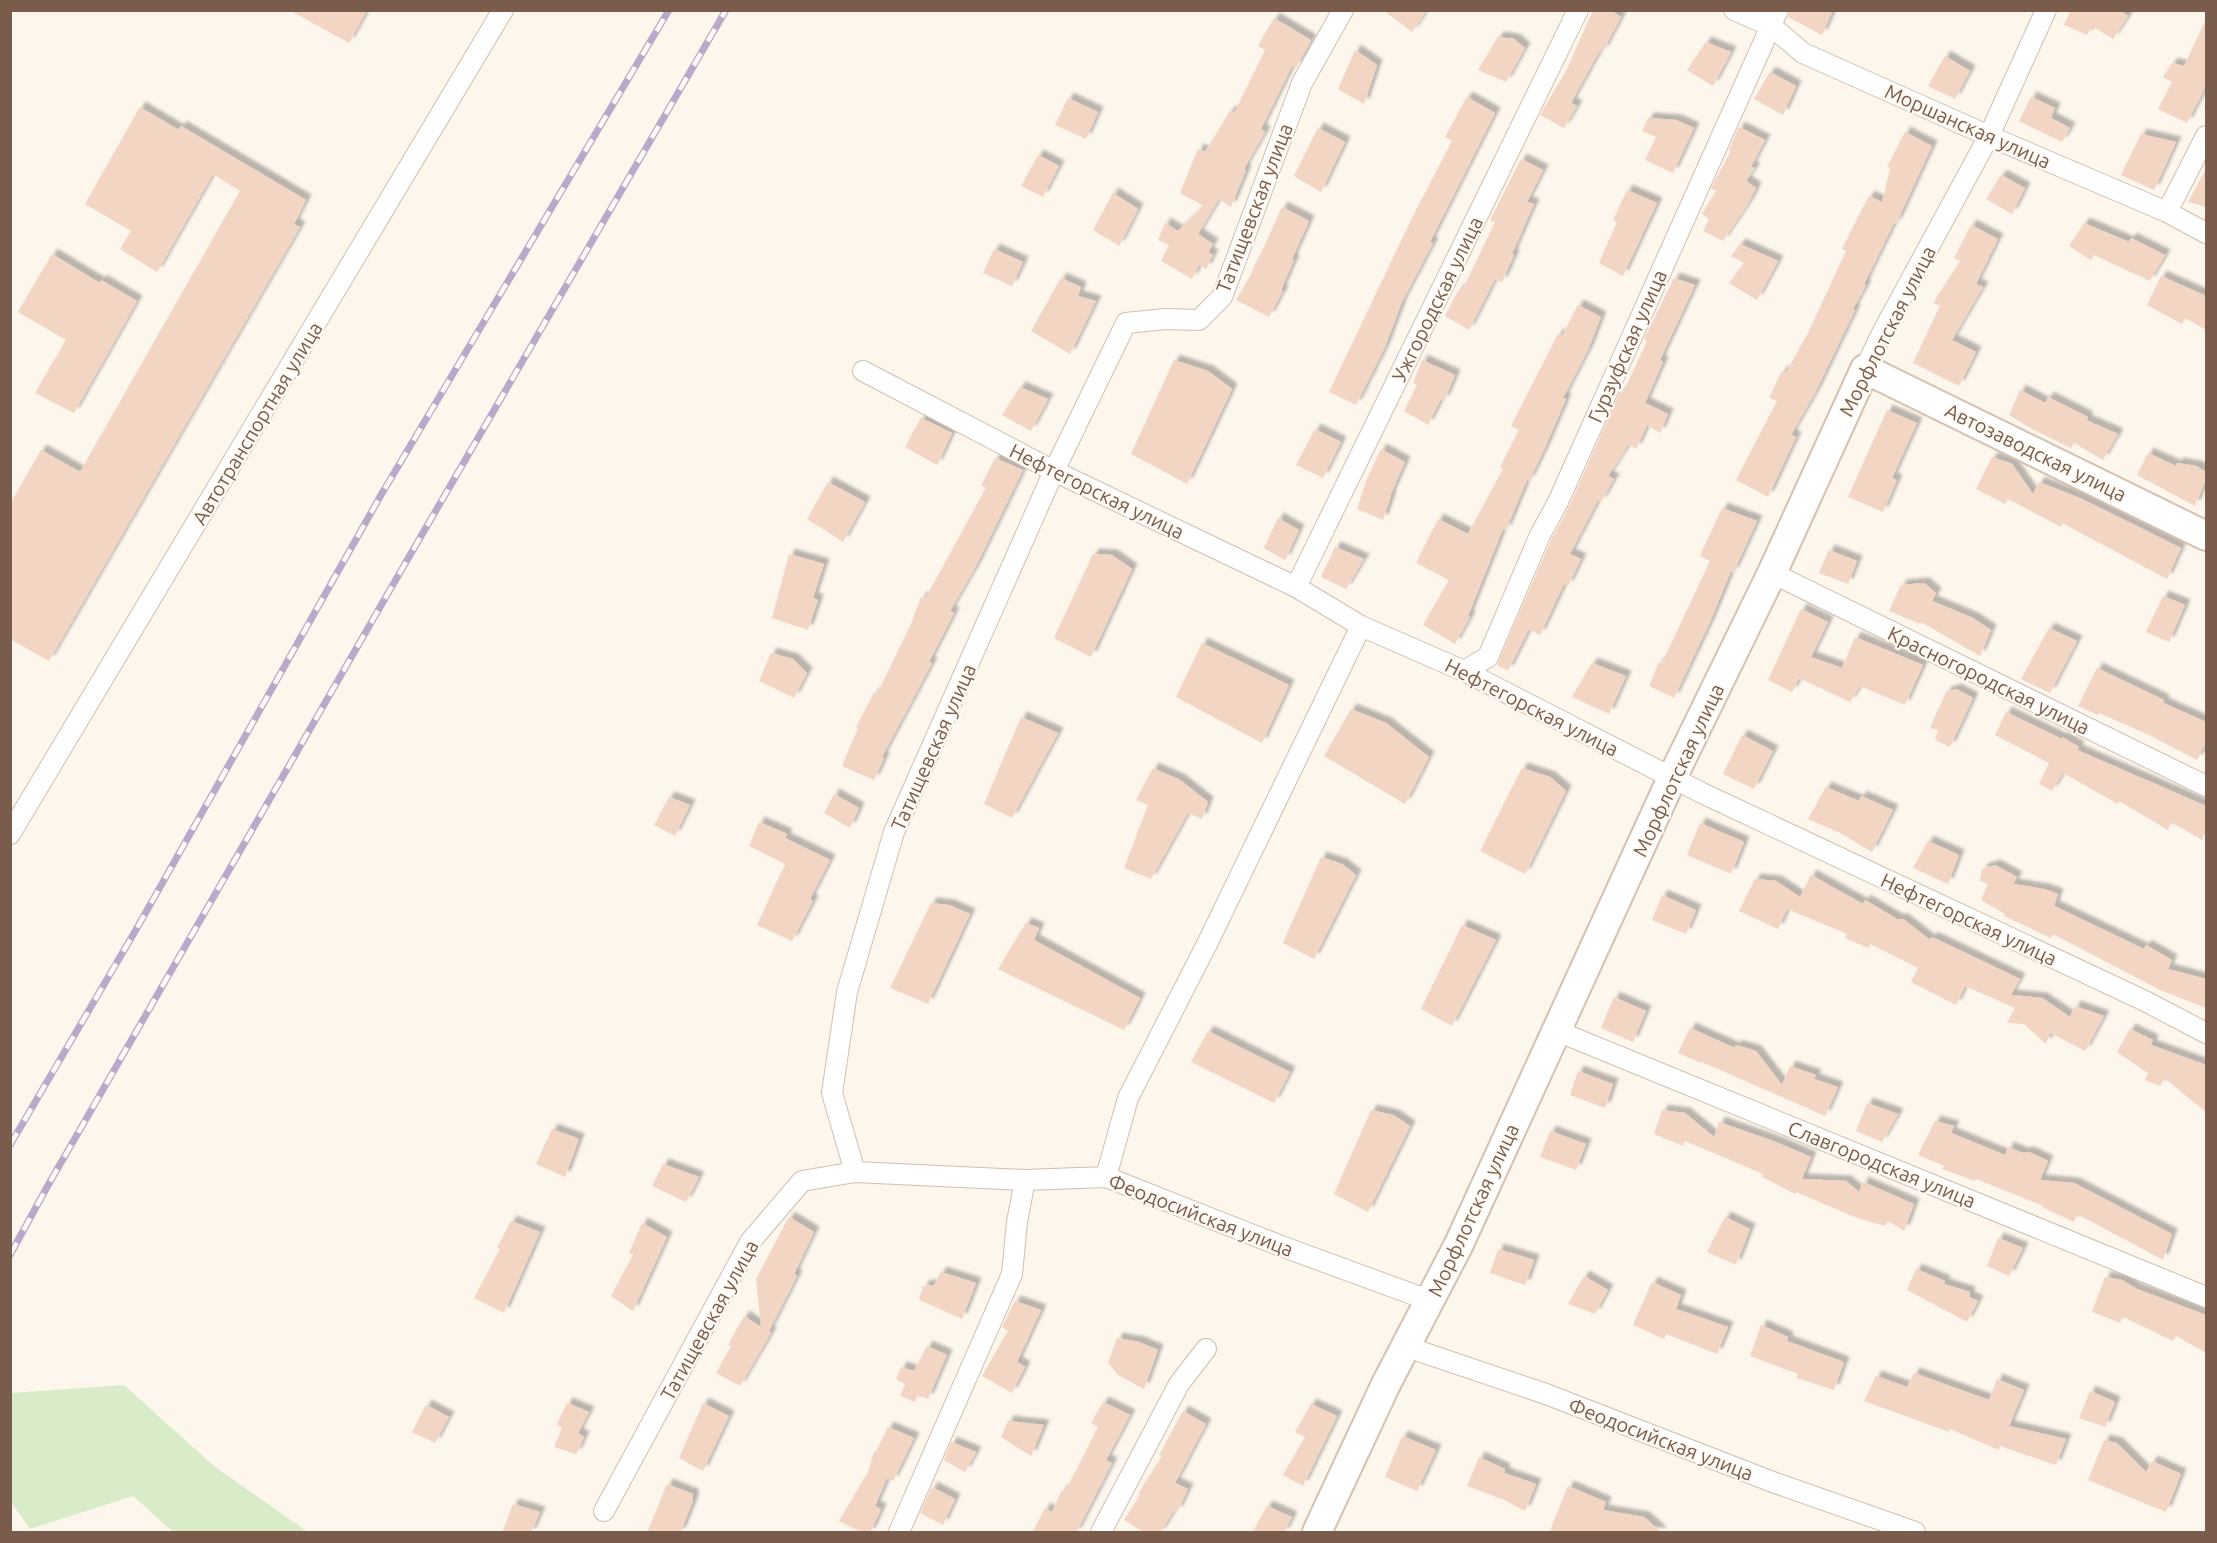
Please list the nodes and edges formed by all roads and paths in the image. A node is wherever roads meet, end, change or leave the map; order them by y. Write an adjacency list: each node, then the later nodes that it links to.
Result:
1 (503, 10): 21 (street, Автотранспортная улица)
2 (1343, 10): 13 (street, Татищевская улица)
3 (1578, 10): 16 (street, Ужгородская улица)
4 (1734, 10): 6 (street, Моршанская улица)
5 (2046, 10): 7 (street, Морфлотская улица)
6 (1775, 18): 7 (street, Моршанская улица); 18 (street, Гурзуфская улица)
7 (1989, 136): 9 (street, Моршанская улица); 11 (street, Морфлотская улица)
8 (2206, 136): 9 (street)
9 (2167, 212): 10 (street, Моршанская улица)
10 (2206, 233)
11 (1865, 369): 14 (street, Автозаводская улица); 15 (street, Морфлотская улица)
12 (862, 371): 13 (street, Нефтегорская улица)
13 (1054, 471): 16 (street, Нефтегорская улица); 24 (street, Татищевская улица)
14 (2206, 536)
15 (1772, 573): 19 (street, Морфлотская улица); 20 (street, Красногородская улица)
16 (1296, 587): 17 (street, Нефтегорская улица)
17 (1361, 626): 18 (street, Нефтегорская улица); 25 (street)
18 (1464, 671): 19 (street, Нефтегорская улица)
19 (1672, 778): 22 (street, Морфлотская улица); 23 (street, Нефтегорская улица)
20 (2206, 786)
21 (10, 834)
22 (1557, 1031): 27 (street, Славгородская улица); 28 (street, Морфлотская улица)
23 (2206, 1033)
24 (855, 1172): 26 (street, Феодосийская улица); 31 (street, Татищевская улица)
25 (1106, 1177): 26 (street, Феодосийская улица); 28 (street, Феодосийская улица)
26 (1025, 1180): 32 (street)
27 (2206, 1297)
28 (1431, 1301): 29 (street, Морфлотская улица)
29 (1407, 1347): 34 (street, Морфлотская улица); 35 (street, Феодосийская улица)
30 (1206, 1349): 33 (street)
31 (604, 1511)
32 (899, 1533)
33 (1101, 1533)
34 (1317, 1533)
35 (1915, 1533)

